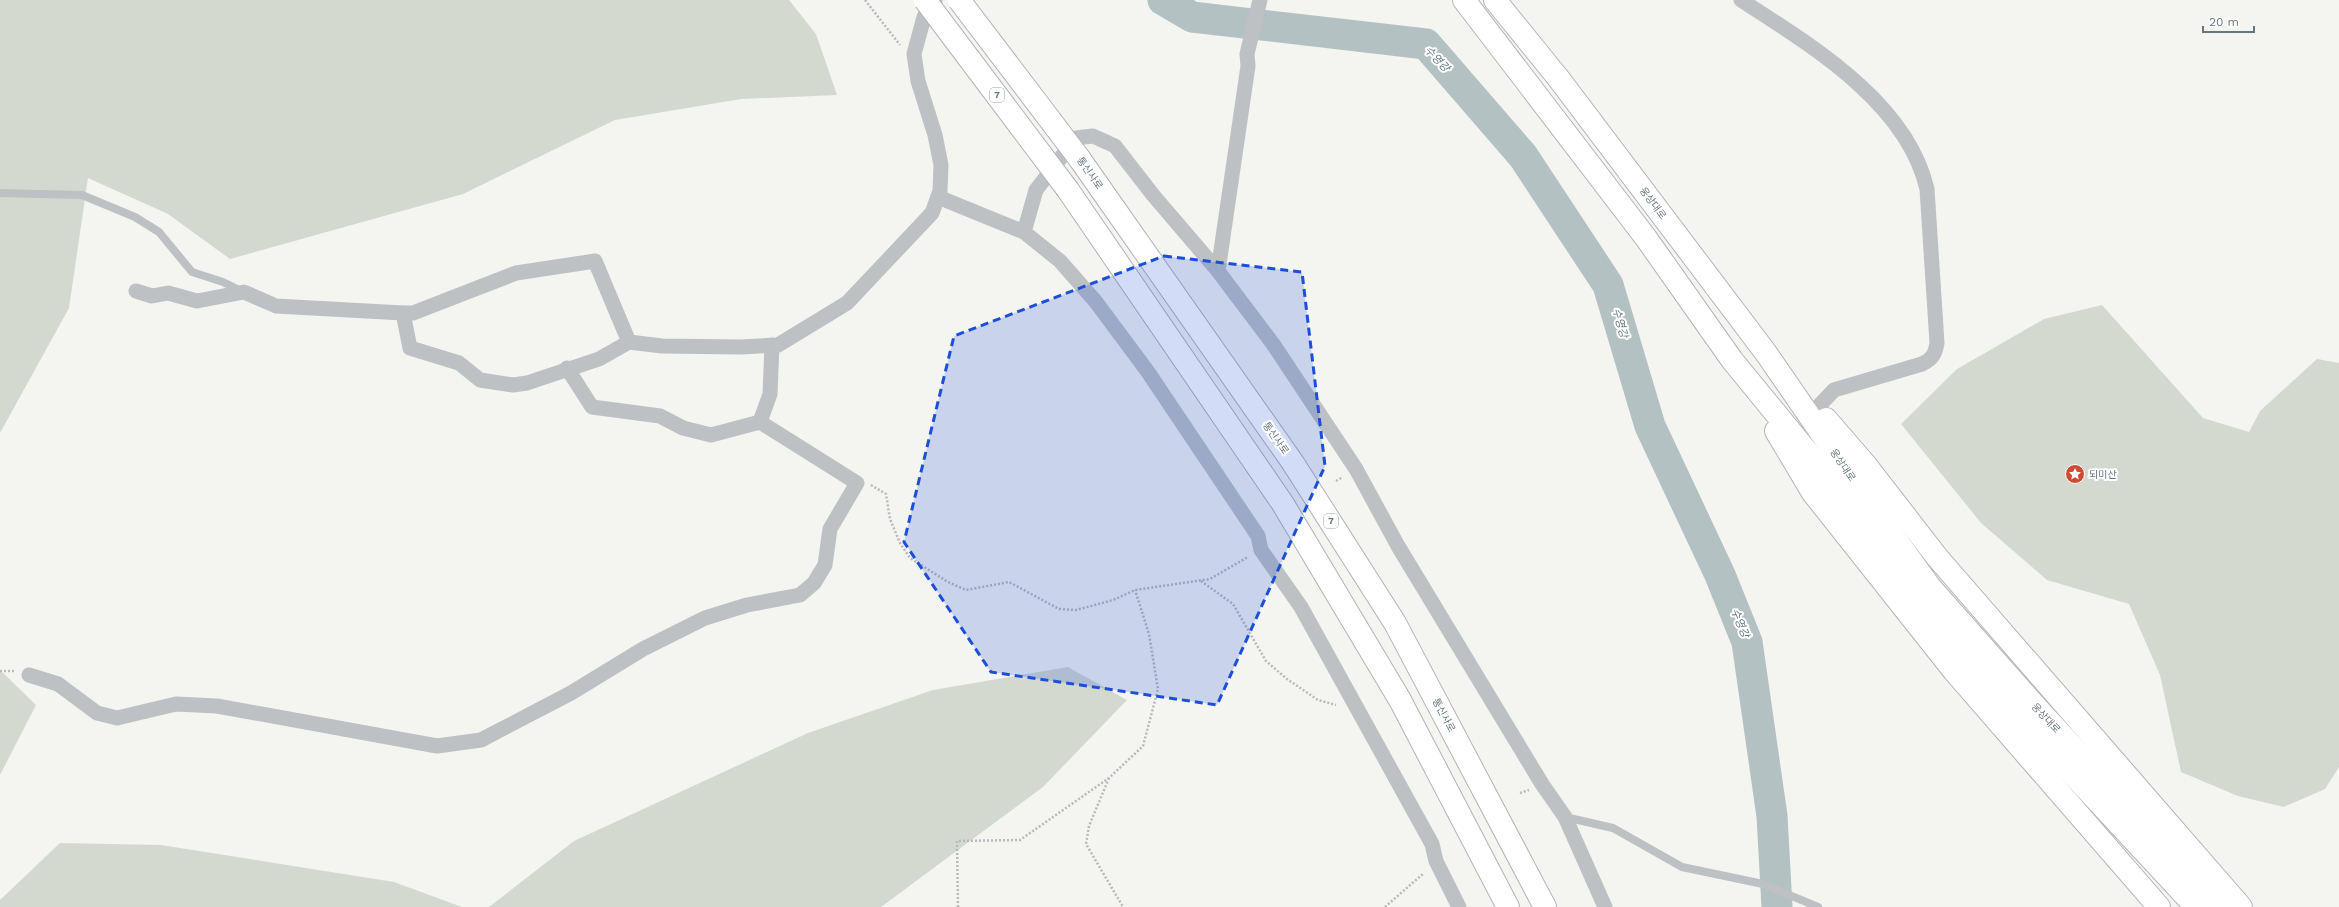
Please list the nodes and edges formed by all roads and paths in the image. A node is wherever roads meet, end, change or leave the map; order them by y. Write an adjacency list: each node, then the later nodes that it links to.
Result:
1 (865, 0): 9 (path)
2 (925, 0): 38 (main road, 7, bridge)
3 (936, 0): 9 (street)
4 (959, 0): 39 (main road, 통신사로 / 7, bridge)
5 (1260, 0): 13 (street)
6 (1464, 0): 20 (main road, 웅상대로)
7 (1495, 0): 19 (main road, 웅상대로)
8 (1741, 0): 22 (street)
9 (914, 54): 11 (street)
10 (0, 193): 15 (lane)
11 (938, 197): 12 (street); 18 (street)
12 (1024, 232): 13 (street); 25 (street)
13 (1218, 271): 31 (street)
14 (136, 291): 15 (street)
15 (244, 292): 16 (street)
16 (403, 313): 17 (street); 21 (street)
17 (629, 342): 18 (street); 21 (street)
18 (772, 345): 23 (street)
19 (1766, 353): 22 (main road); 33 (main road, 웅상대로)
20 (1732, 360): 33 (main road, 웅상대로); 42 (main road)
21 (567, 368): 23 (street)
22 (1817, 408): 45 (main road)
23 (760, 422): 24 (street)
24 (857, 483): 27 (path); 28 (street)
25 (1261, 550): 26 (path); 29 (street)
26 (1201, 581): 27 (path); 29 (path)
27 (1135, 590): 30 (path)
28 (29, 675)
29 (1352, 703): 32 (street)
30 (1109, 778): 34 (path); 35 (path)
31 (1566, 817): 40 (street); 41 (lane)
32 (1436, 861): 36 (path); 37 (street)
33 (2185, 880): 43 (main road); 44 (main road, 웅상대로)
34 (958, 907)
35 (1123, 907)
36 (1385, 907)
37 (1459, 907)
38 (1508, 907)
39 (1545, 907)
40 (1605, 907)
41 (1818, 907)
42 (2159, 907)
43 (2196, 907)
44 (2221, 907)
45 (2241, 907)

